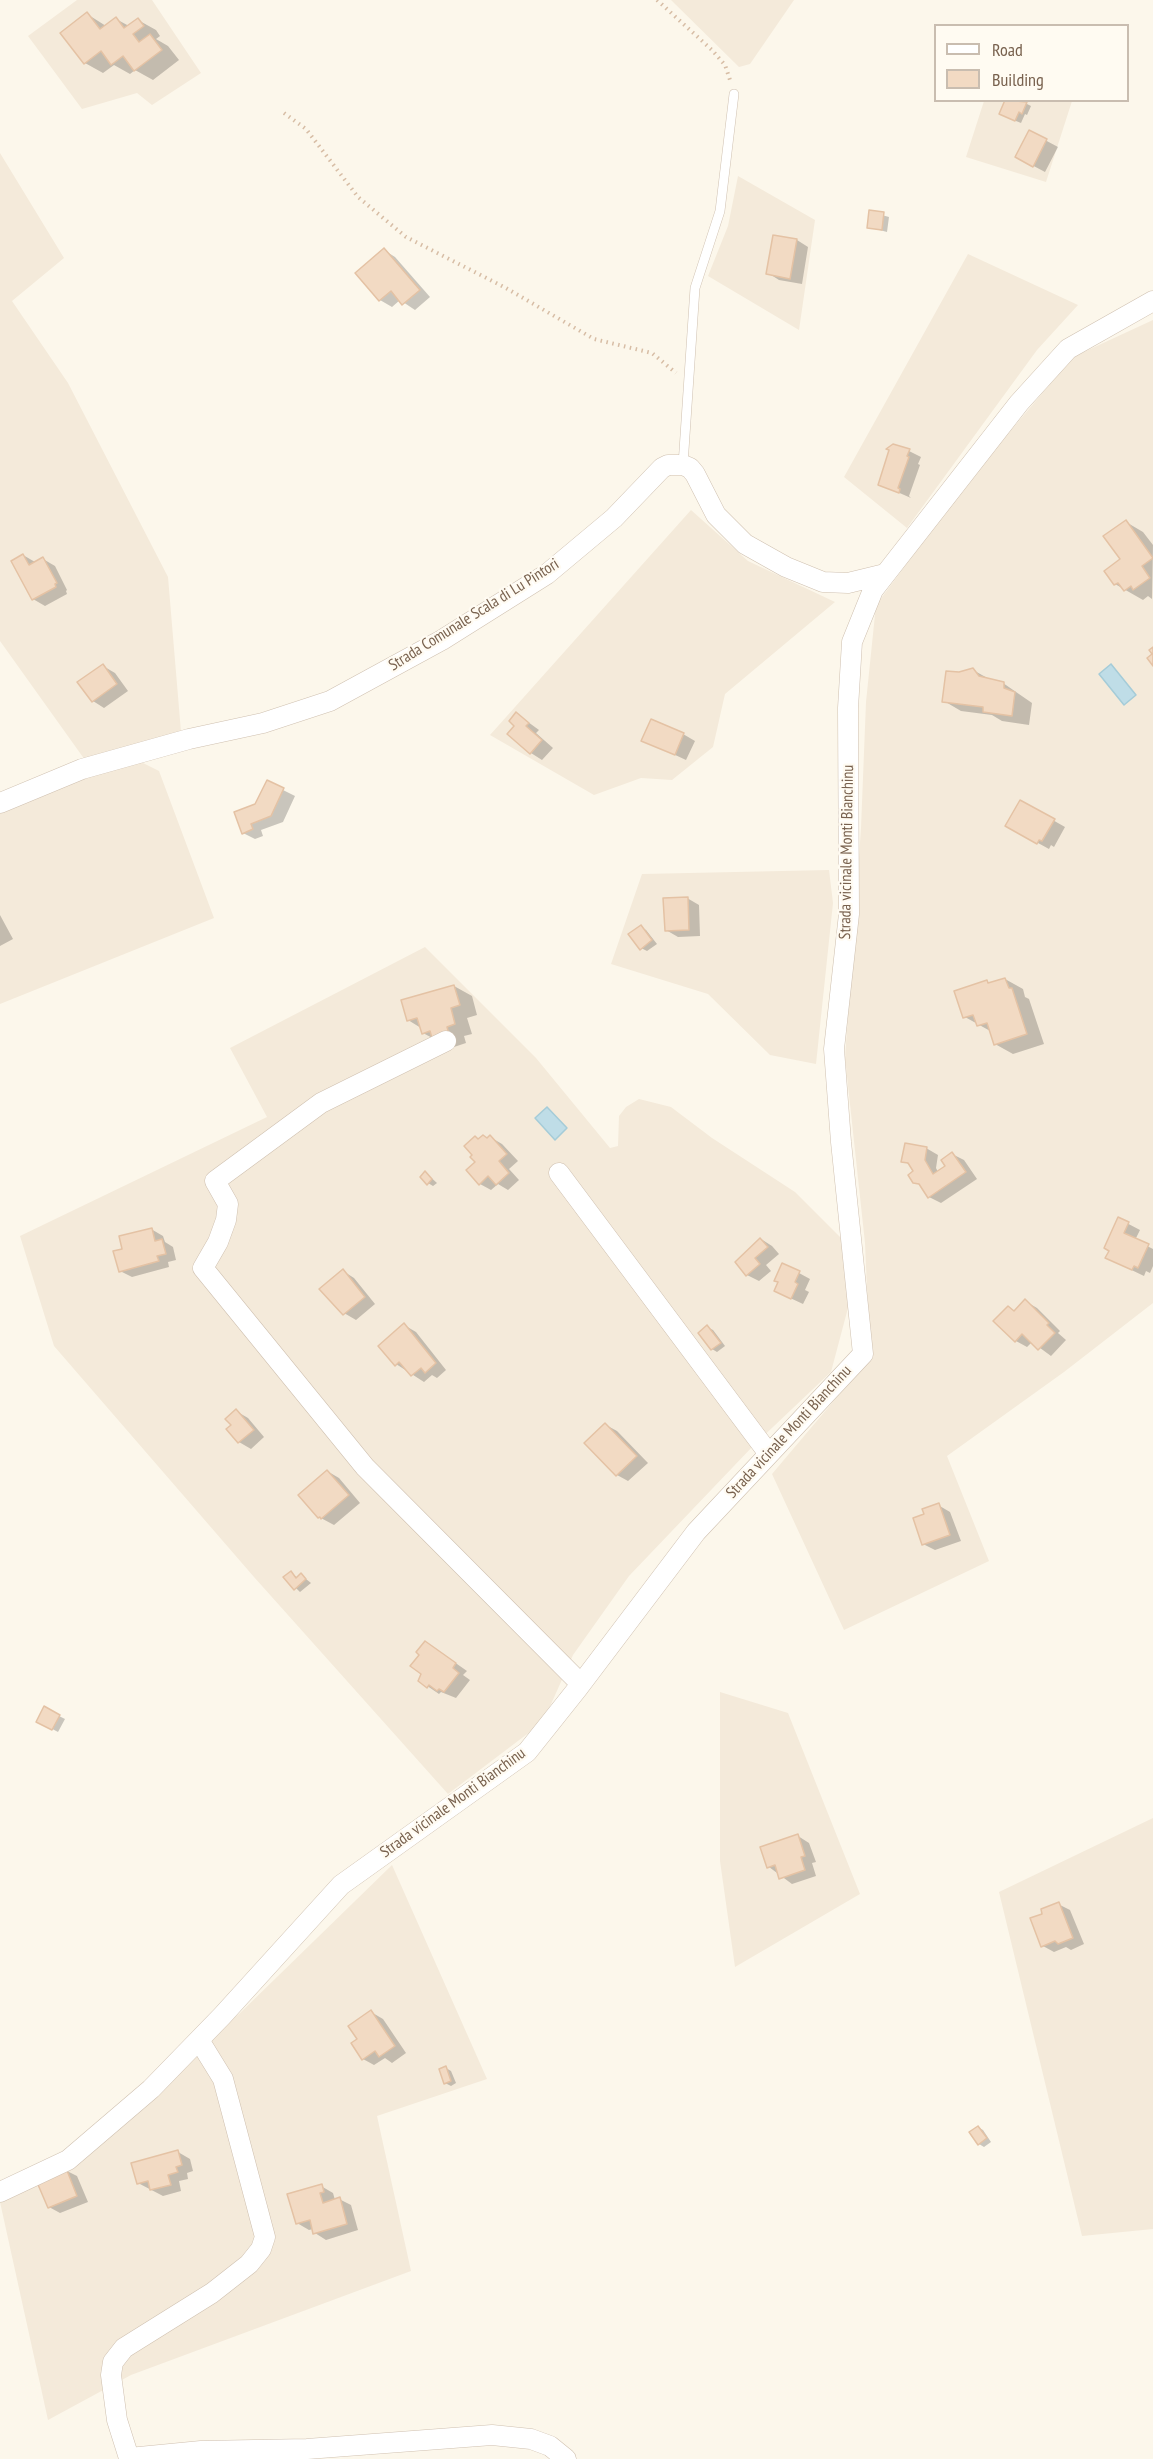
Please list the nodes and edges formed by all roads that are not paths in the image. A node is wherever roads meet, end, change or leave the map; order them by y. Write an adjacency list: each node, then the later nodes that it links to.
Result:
1 (734, 94): 3 (lane)
2 (1153, 301): 4 (street, Strada vicinale Monti Bianchinu)
3 (683, 465): 4 (street); 5 (street, Strada Comunale Scala di Lu Pintori)
4 (885, 574): 8 (street, Strada vicinale Monti Bianchinu)
5 (0, 803)
6 (446, 1041): 9 (street)
7 (559, 1173): 8 (street)
8 (769, 1454): 9 (street, Strada vicinale Monti Bianchinu)
9 (581, 1684): 10 (street, Strada vicinale Monti Bianchinu)
10 (199, 2040): 11 (street, Strada vicinale Monti Bianchinu); 12 (street)
11 (0, 2192)
12 (566, 2459)

